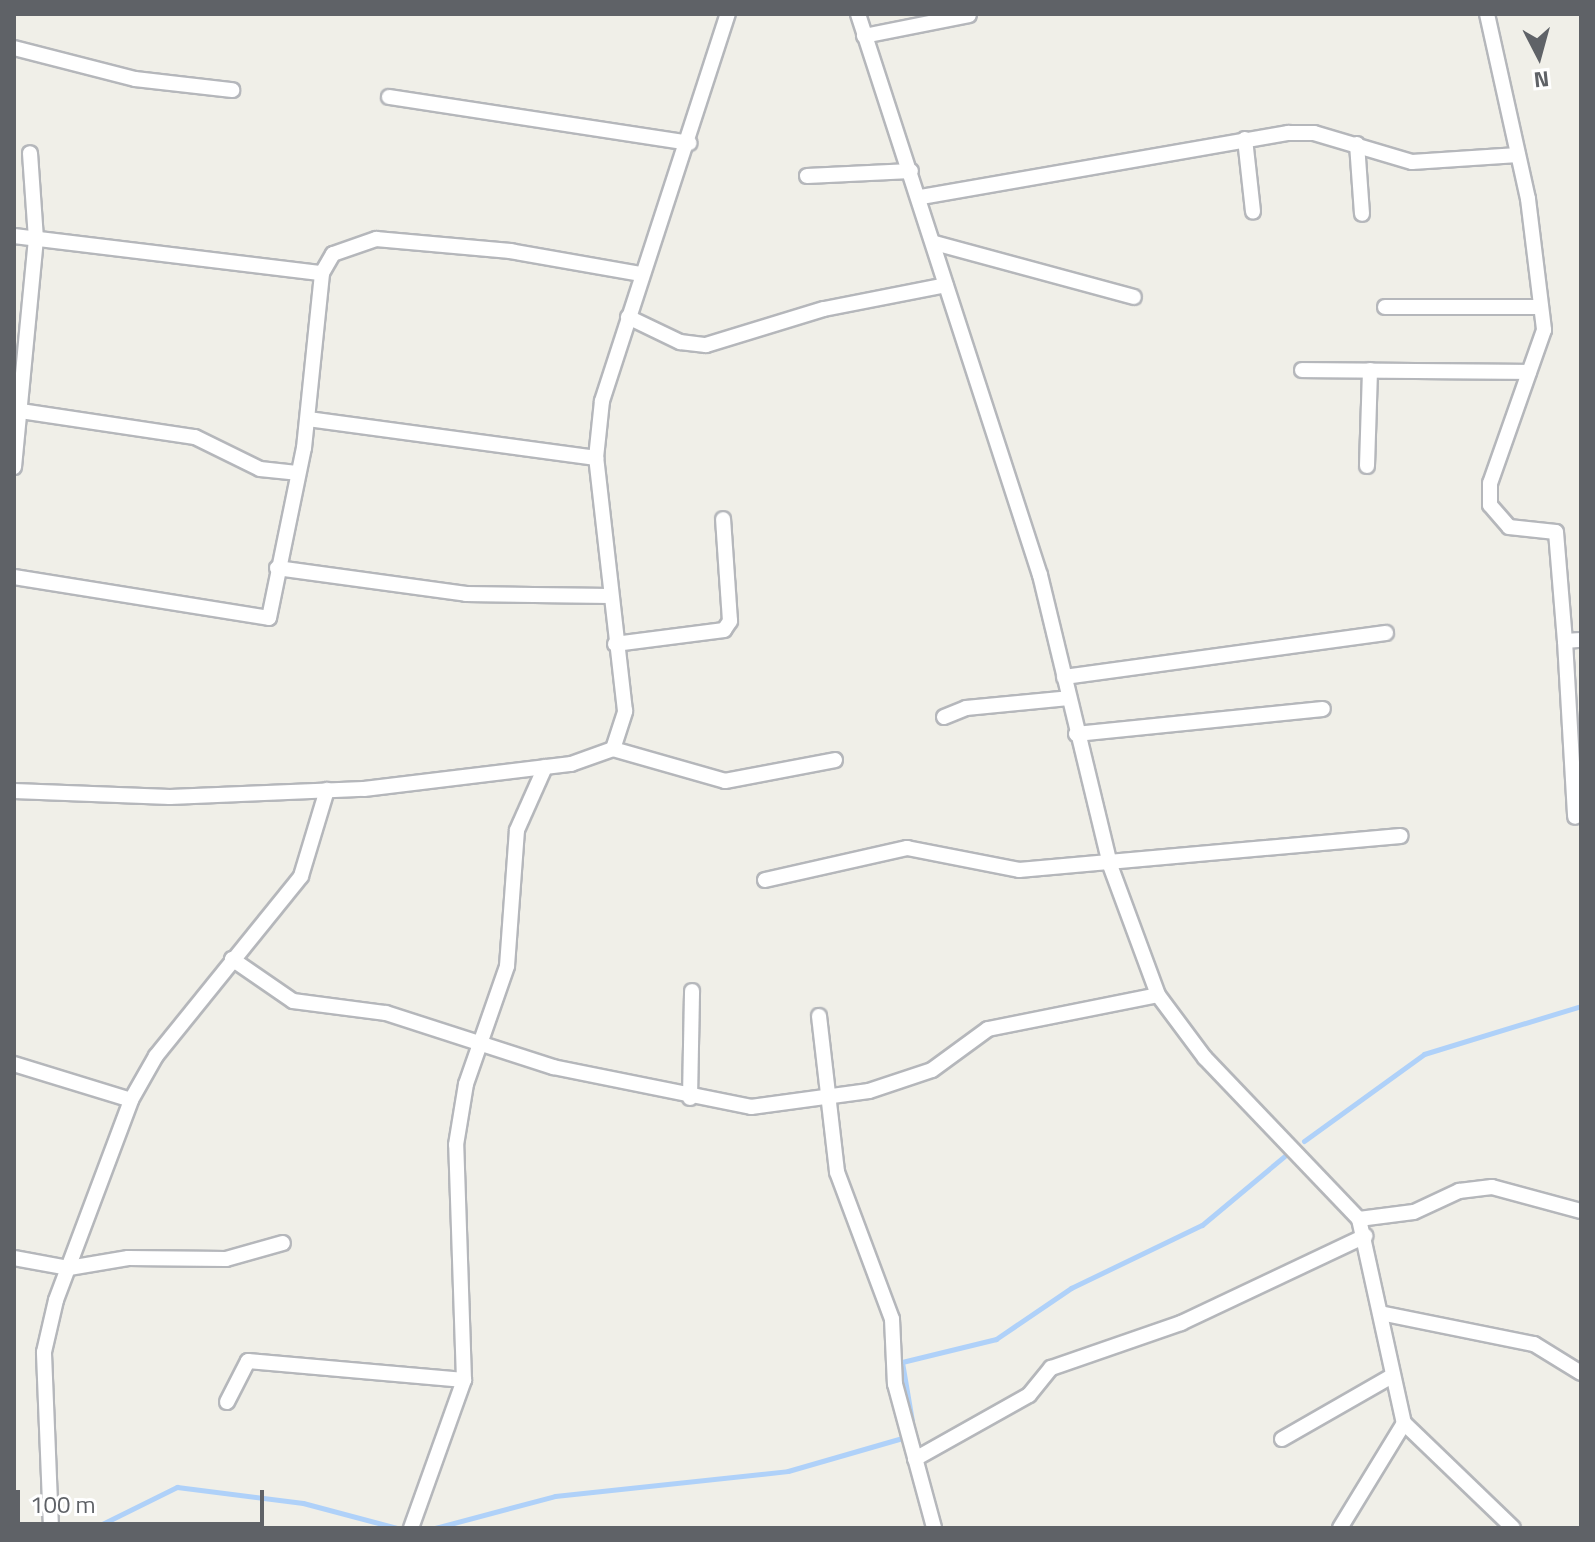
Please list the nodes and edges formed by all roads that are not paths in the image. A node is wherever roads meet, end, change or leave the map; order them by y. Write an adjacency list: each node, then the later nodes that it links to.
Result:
1 (728, 14): 10 (street)
2 (858, 14): 5 (street)
3 (1487, 14): 13 (street)
4 (969, 15): 5 (street)
5 (864, 36): 14 (street)
6 (14, 48): 7 (street)
7 (232, 90)
8 (389, 97): 10 (street)
9 (1245, 139): 11 (street); 16 (street); 17 (street)
10 (690, 143): 23 (street)
11 (1357, 144): 13 (street); 18 (street)
12 (30, 153): 20 (street)
13 (1518, 155): 27 (street)
14 (911, 171): 15 (street); 16 (street)
15 (807, 176)
16 (921, 197): 21 (street)
17 (1253, 212)
18 (1362, 214)
19 (14, 236): 20 (street)
20 (36, 239): 22 (street); 32 (street)
21 (935, 243): 24 (street); 25 (street)
22 (322, 273): 23 (street); 33 (street)
23 (640, 274): 28 (street)
24 (946, 285): 28 (street); 46 (street)
25 (1134, 297)
26 (1385, 307): 27 (street)
27 (1541, 307): 31 (street)
28 (628, 317): 34 (street)
29 (1302, 370): 30 (street)
30 (1370, 370): 31 (street); 35 (street)
31 (1529, 372): 44 (street)
32 (19, 411): 36 (street); 37 (street)
33 (308, 419): 34 (street); 37 (street)
34 (596, 458): 41 (street)
35 (1367, 466)
36 (14, 467)
37 (297, 473): 39 (street)
38 (723, 519): 45 (street)
39 (277, 568): 40 (street); 41 (street)
40 (14, 577)
41 (610, 596): 45 (street)
42 (1386, 633): 46 (street)
43 (1581, 640): 44 (street)
44 (1565, 641): 56 (street)
45 (615, 644): 51 (street)
46 (1064, 677): 47 (street)
47 (1069, 698): 49 (street); 50 (street)
48 (1323, 709): 50 (street)
49 (944, 717)
50 (1076, 734): 58 (street)
51 (613, 749): 52 (street); 53 (street)
52 (835, 760)
53 (545, 767): 54 (street); 64 (street)
54 (327, 790): 55 (street); 60 (street)
55 (14, 791)
56 (1575, 817)
57 (1400, 836): 58 (street)
58 (1110, 865): 59 (street); 62 (street)
59 (765, 880)
60 (232, 959): 64 (street); 68 (street)
61 (692, 991): 66 (street)
62 (1158, 995): 67 (street); 70 (street)
63 (819, 1016): 67 (street)
64 (484, 1044): 66 (street); 78 (street)
65 (14, 1064): 68 (street)
66 (690, 1098): 67 (street)
67 (825, 1098): 82 (street)
68 (131, 1100): 74 (street)
69 (1581, 1211): 70 (street)
70 (1359, 1219): 71 (street)
71 (1365, 1236): 75 (street); 82 (street)
72 (283, 1243): 74 (street)
73 (14, 1258): 74 (street)
74 (69, 1268): 83 (street)
75 (1380, 1313): 76 (street); 77 (street)
76 (1581, 1373)
77 (1392, 1376): 80 (street); 81 (street)
78 (464, 1380): 79 (street); 84 (street)
79 (227, 1402)
80 (1404, 1423): 86 (street); 87 (street)
81 (1282, 1439)
82 (915, 1459): 85 (street)
83 (51, 1528)
84 (411, 1528)
85 (934, 1528)
86 (1340, 1528)
87 (1513, 1528)

